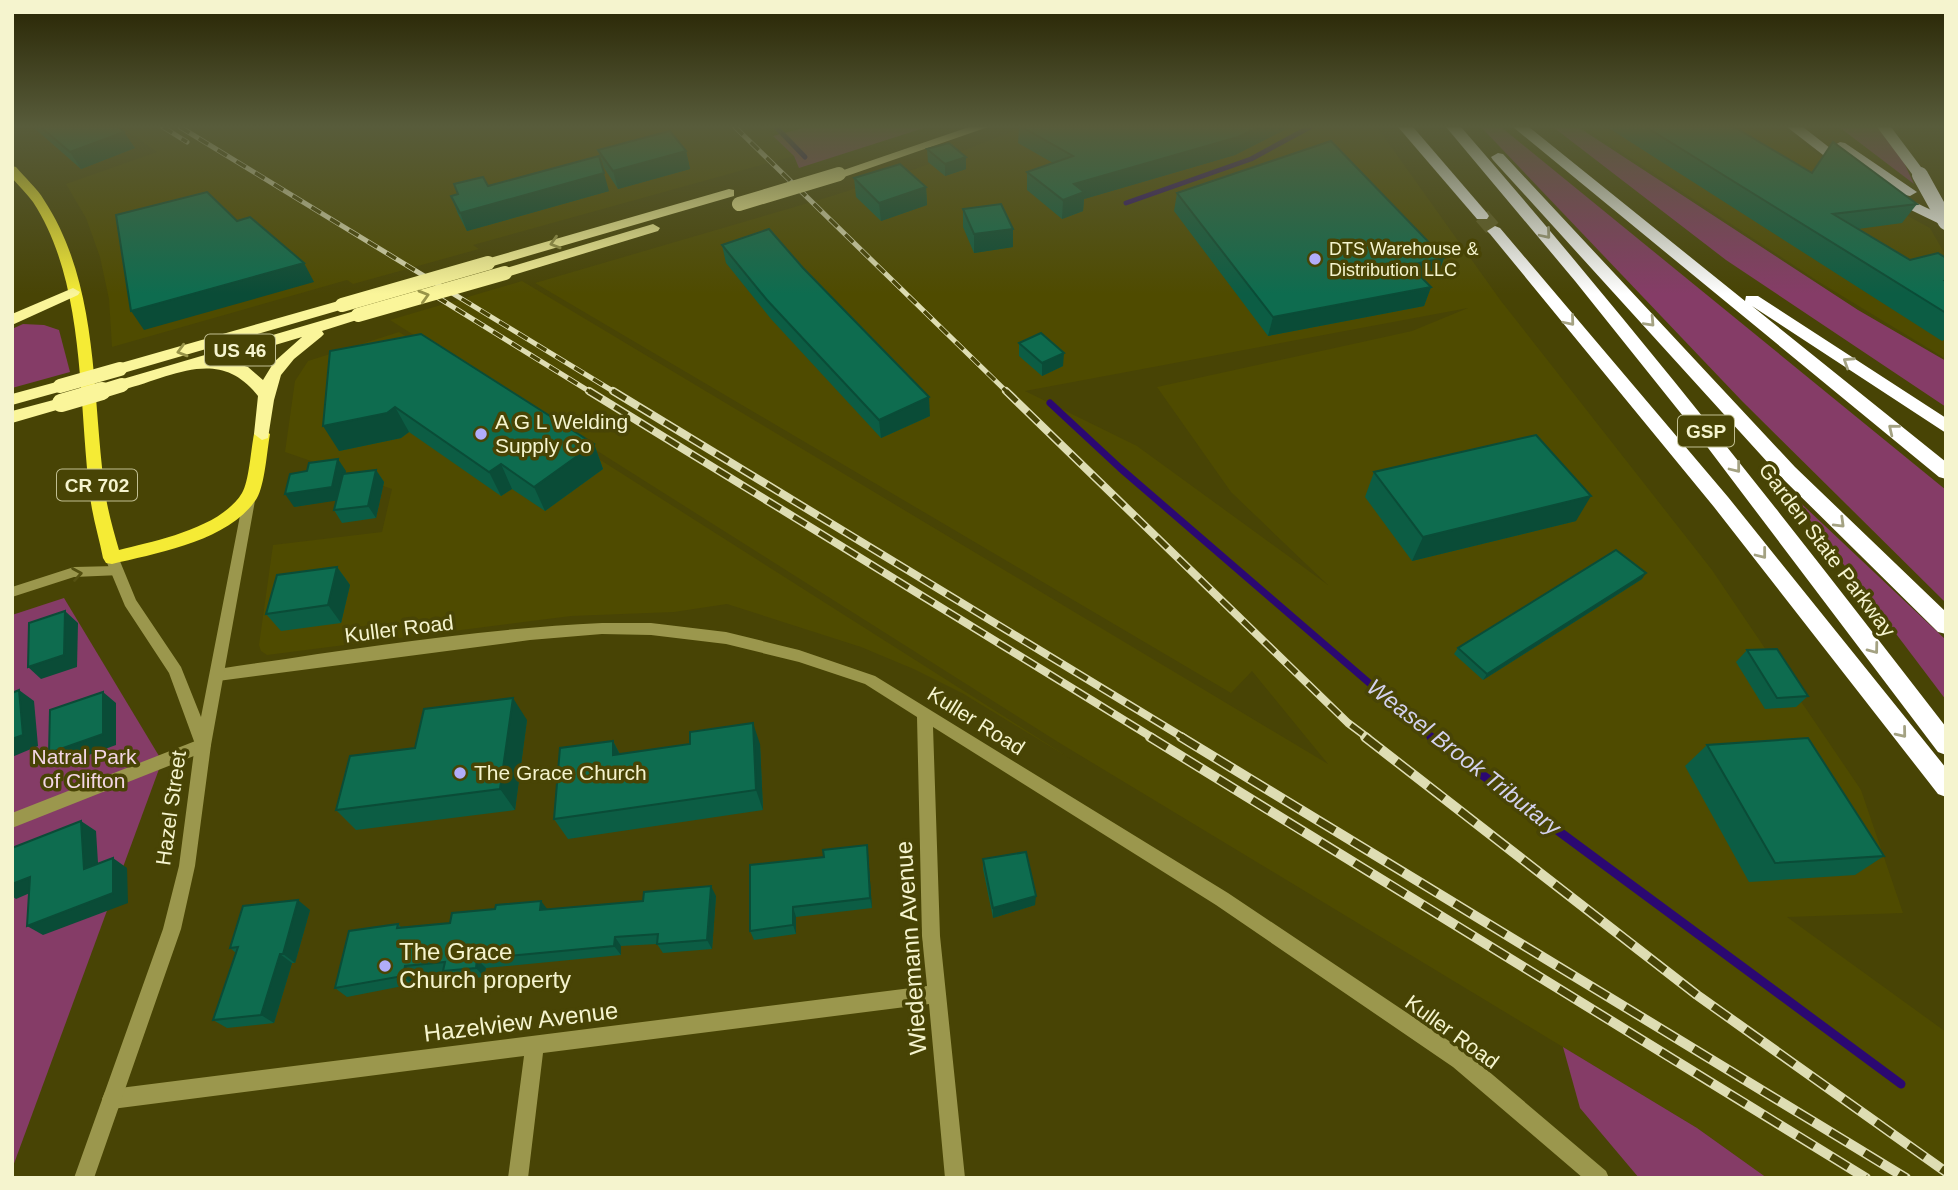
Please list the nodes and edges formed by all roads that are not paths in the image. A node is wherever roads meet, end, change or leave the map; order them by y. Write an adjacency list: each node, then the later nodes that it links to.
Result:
1 (23, 183): 14 (main road)
2 (789, 183): 10 (highway, US 46, bridge)
3 (1453, 183): 34 (highway, one-way to 34)
4 (1502, 183): 32 (highway, Garden State Parkway / GSP, one-way to 32)
5 (1522, 183): 29 (highway, one-way to 29)
6 (1589, 183): 13 (highway)
7 (1872, 183): 12 (highway)
8 (1895, 183): 11 (highway)
9 (1924, 183): 12 (highway, bridge)
10 (734, 199): 16 (highway, US 46, one-way to 10, bridge); 18 (highway, US 46, one-way to 18, bridge)
11 (1946, 211)
12 (1946, 223)
13 (1659, 239): 23 (highway, one-way to 13); 25 (highway, one-way to 13)
14 (74, 292): 15 (highway); 27 (main road, CR 702)
15 (12, 320)
16 (331, 323): 17 (highway, US 46); 19 (highway)
17 (195, 364): 18 (highway, US 46); 19 (highway)
18 (121, 377): 20 (highway, US 46, bridge)
19 (265, 393): 24 (highway)
20 (61, 395): 21 (highway, US 46); 22 (highway, US 46)
21 (12, 400)
22 (12, 417)
23 (1946, 427)
24 (262, 434): 26 (main road, Hazel Street)
25 (1946, 472)
26 (250, 495): 27 (main road); 30 (street, Hazel Street)
27 (114, 565): 28 (street, one-way to 27); 33 (street, CR 702)
28 (12, 592)
29 (1946, 626)
30 (218, 675): 31 (street, Kuller Road); 33 (street, Hazel Street)
31 (925, 714): 36 (street, Wiedemann Avenue); 42 (street, Kuller Road)
32 (1946, 744)
33 (203, 745): 35 (street); 38 (street, Hazel Street / CR 702)
34 (1946, 786)
35 (12, 821)
36 (936, 994): 37 (street, Hazelview Avenue); 41 (street, Wiedemann Avenue)
37 (535, 1045): 38 (street, Hazelview Avenue); 40 (street)
38 (112, 1099): 39 (street, Hazel Street / CR 702)
39 (84, 1178)
40 (518, 1178)
41 (955, 1178)
42 (1599, 1178)

